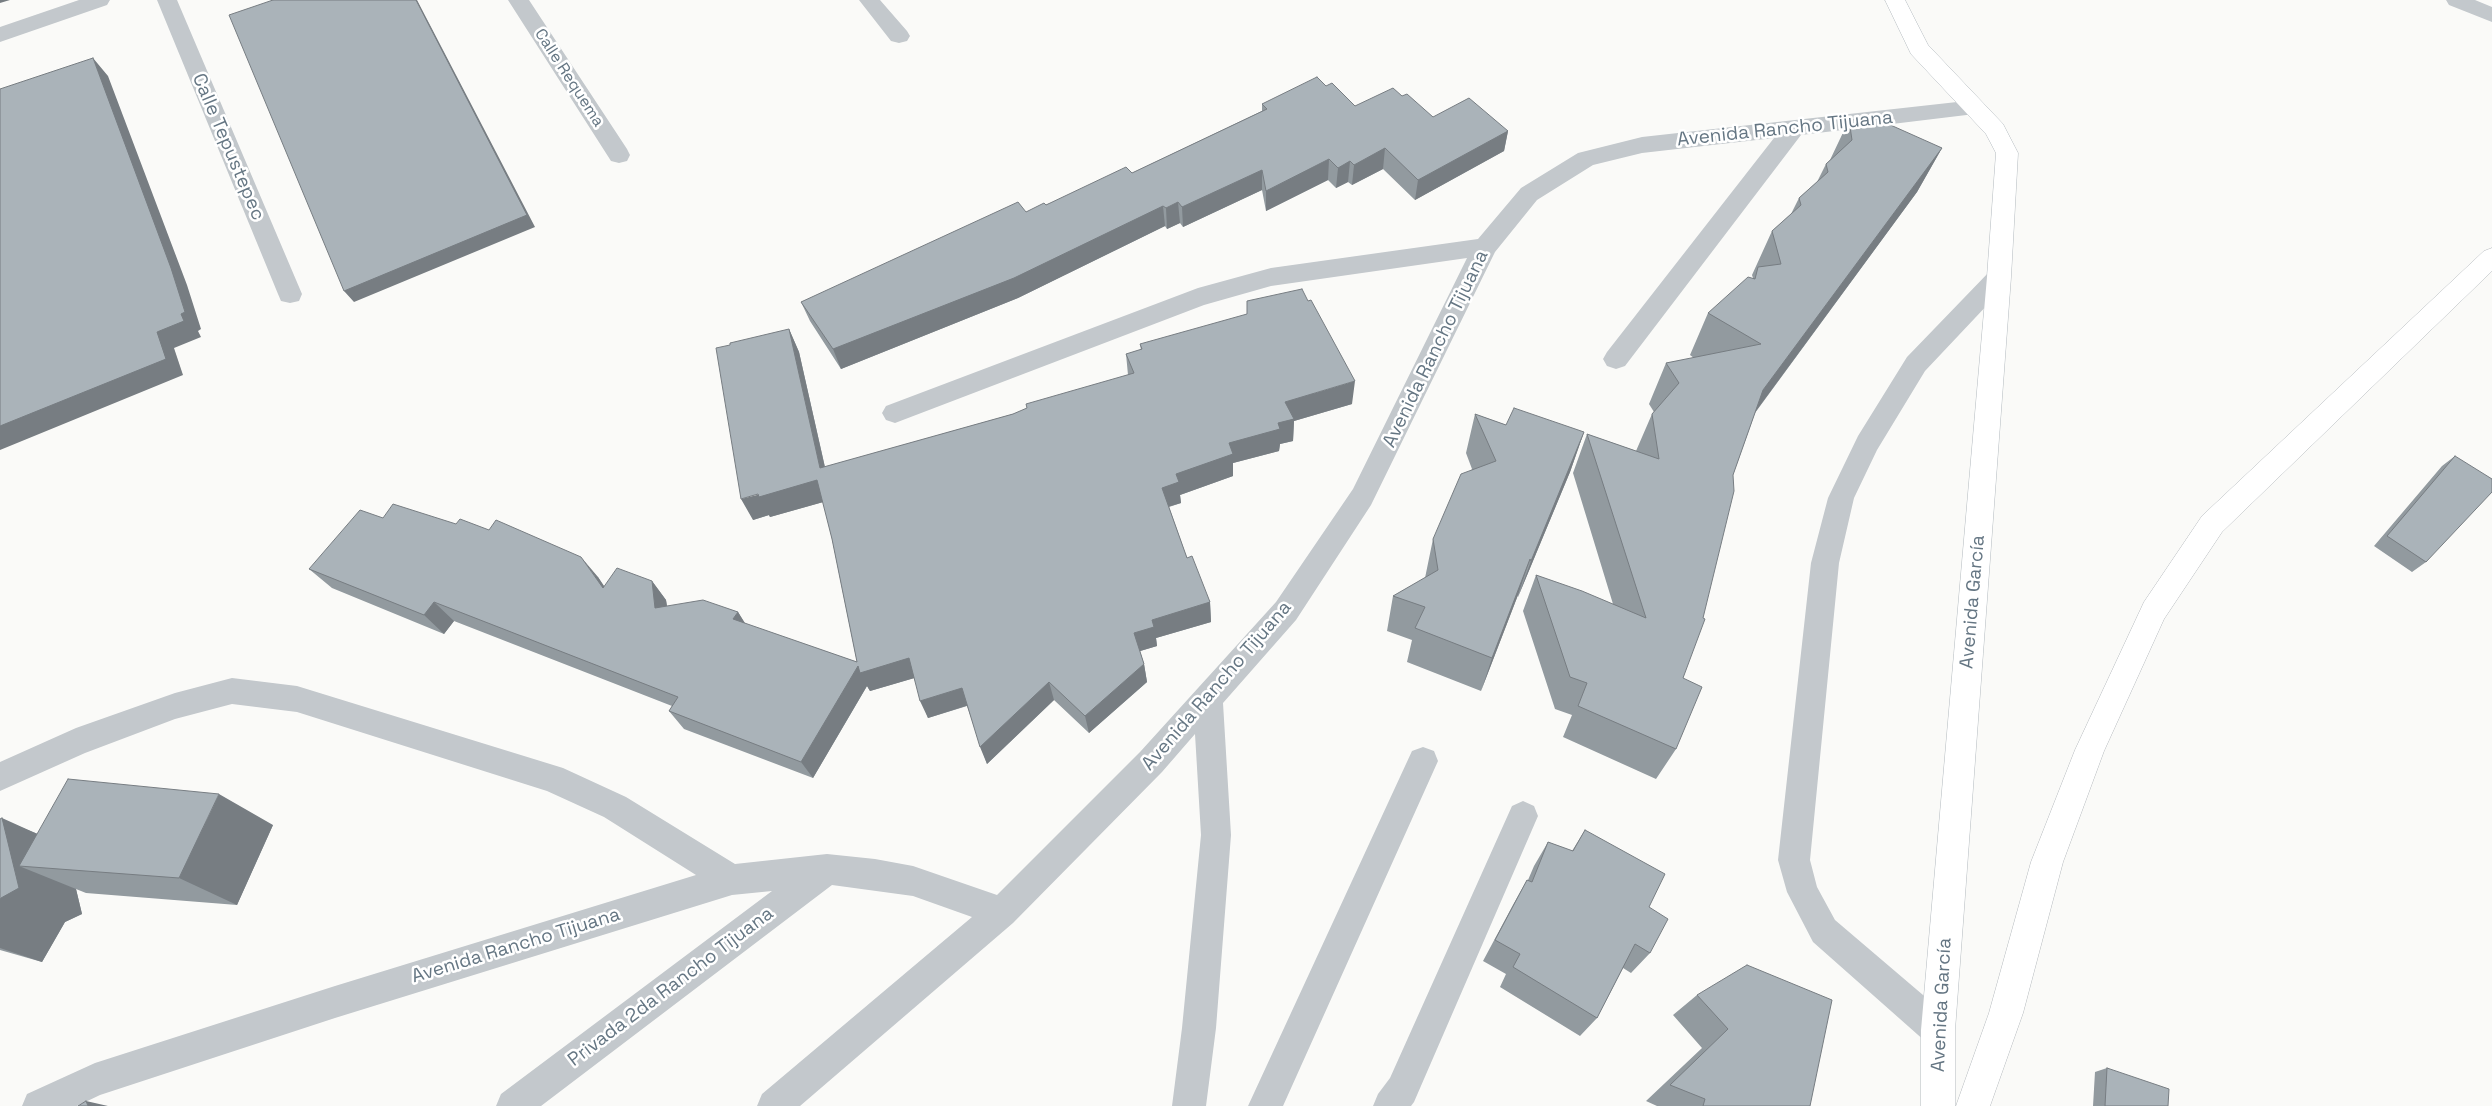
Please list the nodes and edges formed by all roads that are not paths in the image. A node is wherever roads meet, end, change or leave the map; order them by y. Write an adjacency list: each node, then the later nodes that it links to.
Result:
1 (100, 0): 8 (street)
2 (167, 0): 16 (street, Calle Tepustepec)
3 (518, 0): 12 (street, Calle Requema)
4 (869, 0): 9 (street)
5 (1892, 0): 10 (main road)
6 (2456, 0): 7 (street)
7 (2492, 15)
8 (0, 35)
9 (899, 36)
10 (1975, 108): 11 (street, Avenida Rancho Tijuana); 15 (main road, Avenida García)
11 (1794, 128): 13 (street, Avenida Rancho Tijuana); 17 (street)
12 (619, 155)
13 (1484, 247): 18 (street); 19 (street, Avenida Rancho Tijuana)
14 (2492, 257): 34 (main road)
15 (1999, 277): 26 (main road, Avenida García); 26 (street)
16 (290, 294)
17 (1616, 359)
18 (895, 413)
19 (1208, 698): 25 (street, Avenida Rancho Tijuana); 30 (street)
20 (1423, 760): 31 (street)
21 (0, 777): 24 (street)
22 (1523, 816): 32 (street)
23 (828, 868): 24 (street, Avenida Rancho Tijuana); 25 (street, Avenida Rancho Tijuana); 28 (street, Privada 2da Rancho Tijuana)
24 (732, 880): 27 (street, Avenida Rancho Tijuana)
25 (1002, 912): 29 (street, Avenida Rancho Tijuana)
26 (1938, 1030): 33 (main road, Avenida García)
27 (39, 1106)
28 (513, 1106)
29 (774, 1106)
30 (1189, 1106)
31 (1265, 1106)
32 (1390, 1106)
33 (1938, 1106)
34 (1973, 1106)

